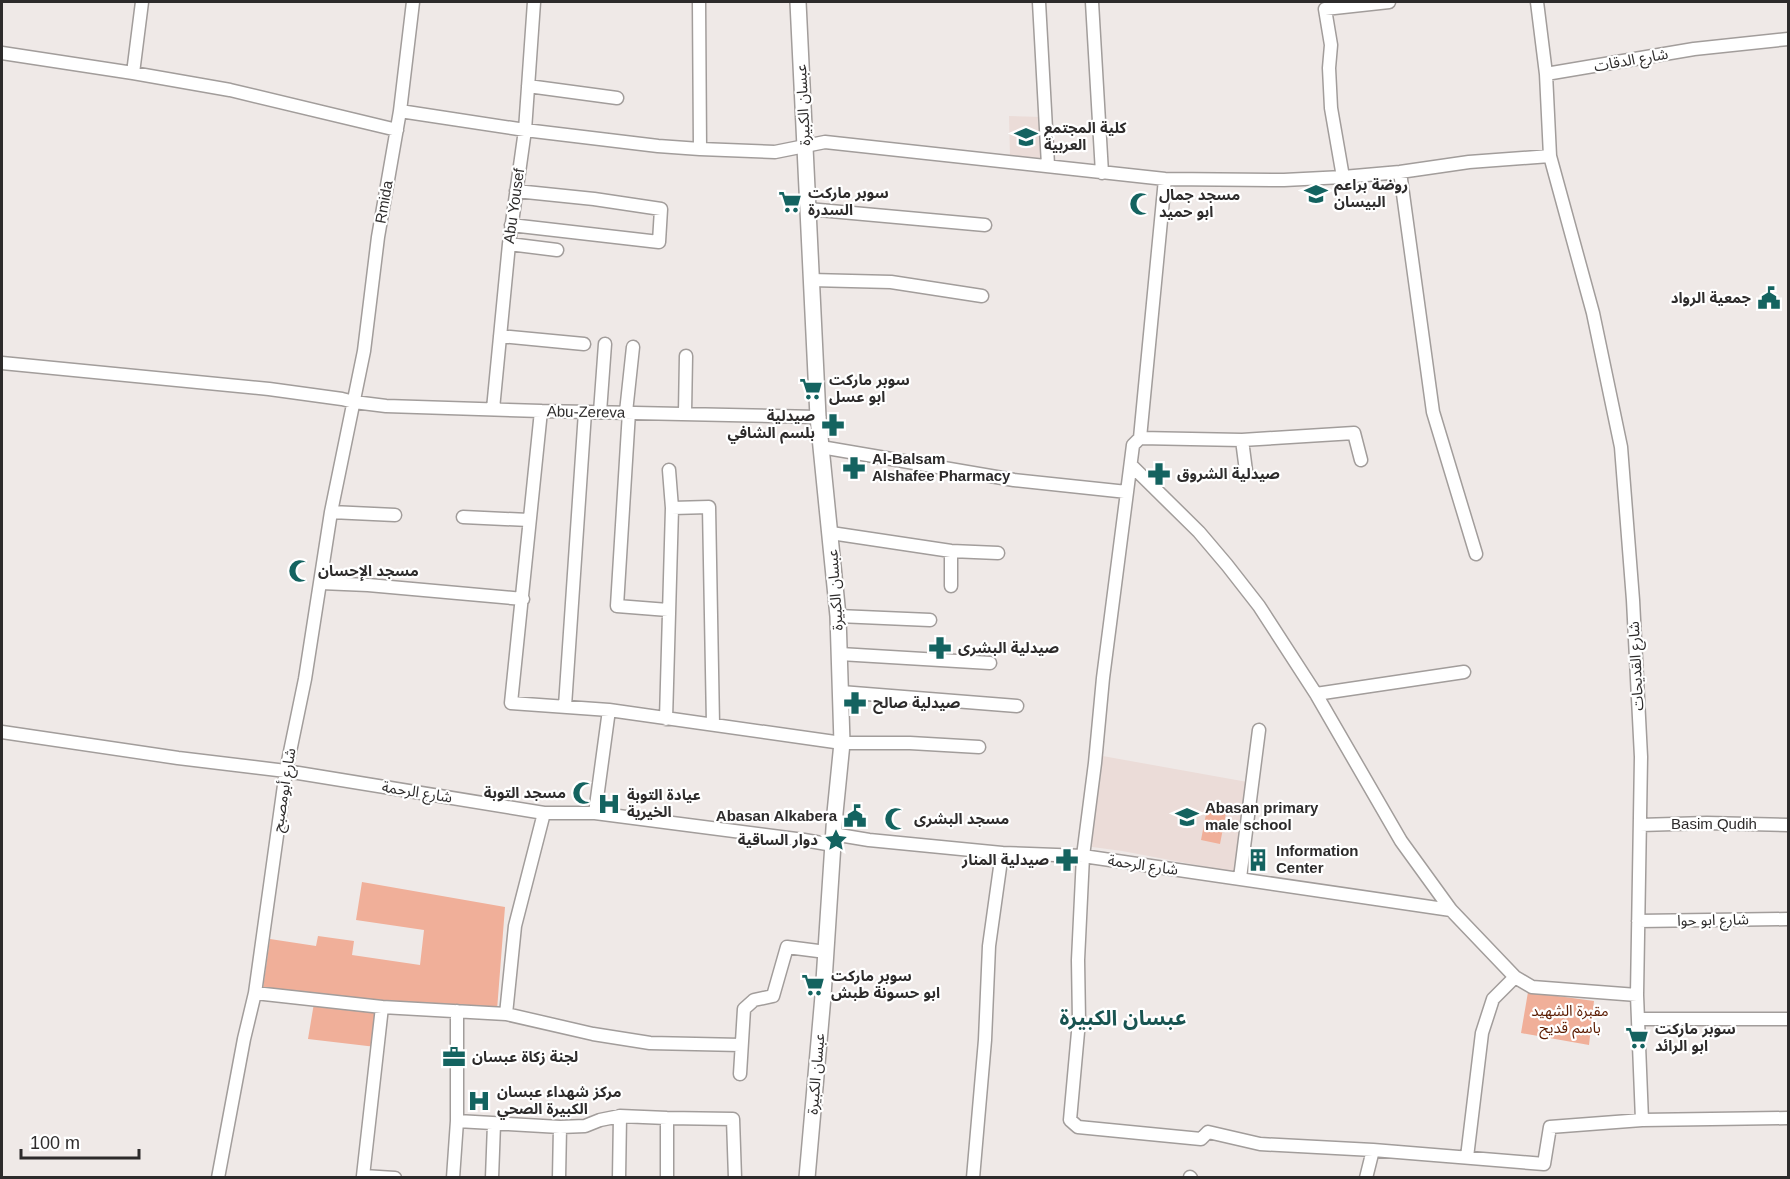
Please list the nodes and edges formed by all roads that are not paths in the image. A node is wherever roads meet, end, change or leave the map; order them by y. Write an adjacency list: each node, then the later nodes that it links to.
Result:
1 (142, 2): 12 (street)
2 (413, 2): 16 (street, Rmida)
3 (534, 2): 14 (street, Abu Yousef)
4 (699, 2): 20 (street)
5 (798, 2): 19 (main road, عبسان الكبيرة)
6 (1039, 2): 22 (street)
7 (1092, 2): 24 (street)
8 (1389, 2): 25 (street)
9 (1537, 2): 13 (street)
10 (1788, 39): 13 (street, شارع الدقات)
11 (2, 53): 12 (street)
12 (133, 73): 17 (street)
13 (1546, 74): 21 (street, شارع القديحات)
14 (528, 86): 15 (street); 18 (street, Abu Yousef)
15 (617, 98)
16 (400, 111): 17 (street, Rmida); 18 (street)
17 (397, 130): 41 (street, Rmida)
18 (525, 130): 20 (street); 27 (street, Abu Yousef)
19 (805, 146): 20 (street); 22 (street); 28 (main road, عبسان الكبيرة)
20 (700, 149)
21 (1550, 156): 23 (street); 89 (street, شارع القديحات)
22 (1048, 165): 24 (street)
23 (1400, 172): 25 (street); 65 (street)
24 (1102, 173): 26 (street)
25 (1342, 177): 26 (street)
26 (1165, 179): 49 (street)
27 (516, 191): 29 (street, Abu Yousef); 29 (street)
28 (808, 209): 30 (street); 33 (main road, عبسان الكبيرة)
29 (511, 225): 31 (street, Abu Yousef)
30 (985, 225)
31 (508, 244): 32 (street); 35 (street, Abu Yousef)
32 (557, 250)
33 (812, 280): 34 (street); 48 (main road, عبسان الكبيرة)
34 (982, 296)
35 (500, 336): 36 (street); 42 (street, Abu Yousef)
36 (584, 344)
37 (605, 344): 45 (street)
38 (633, 347): 46 (street)
39 (686, 356): 47 (street)
40 (2, 363): 41 (street, Abu-Zereva)
41 (354, 402): 42 (street, Abu-Zereva); 58 (street, شارع أبومصبح)
42 (493, 410): 43 (street, Abu-Zereva)
43 (541, 411): 44 (street, Abu-Zereva); 61 (street)
44 (585, 412): 45 (street, Abu-Zereva); 77 (street)
45 (600, 412): 46 (street, Abu-Zereva)
46 (628, 412): 47 (street, Abu-Zereva); 69 (street)
47 (686, 413): 48 (street, Abu-Zereva)
48 (818, 417): 51 (main road, عبسان الكبيرة)
49 (1140, 438): 50 (street); 53 (street)
50 (1242, 440): 52 (street); 55 (street)
51 (821, 447): 56 (street); 62 (main road, عبسان الكبيرة)
52 (1361, 460)
53 (1131, 465): 56 (street); 76 (street)
54 (669, 470): 57 (street)
55 (1246, 471)
56 (1126, 492): 93 (street)
57 (672, 508): 69 (street); 81 (street)
58 (331, 512): 59 (street); 66 (street, شارع أبومصبح)
59 (395, 515)
60 (463, 517): 61 (street)
61 (529, 520): 68 (street)
62 (831, 533): 63 (street); 70 (main road, عبسان الكبيرة)
63 (951, 551): 64 (street); 67 (street)
64 (998, 553)
65 (1476, 554)
66 (321, 583): 68 (street); 86 (street, شارع أبومصبح)
67 (951, 586)
68 (523, 599): 77 (street)
69 (668, 610): 80 (street)
70 (838, 616): 71 (street); 72 (main road, عبسان الكبيرة)
71 (930, 620)
72 (840, 654): 73 (street); 75 (main road, عبسان الكبيرة)
73 (990, 663)
74 (1464, 672): 76 (street)
75 (841, 692): 78 (street); 84 (main road, عبسان الكبيرة)
76 (1316, 694): 95 (street)
77 (565, 706): 79 (street)
78 (1017, 706)
79 (609, 710): 80 (street); 88 (street)
80 (666, 719): 81 (street)
81 (713, 724): 84 (street)
82 (1259, 730): 94 (street)
83 (2, 732): 86 (street, شارع الرحمة)
84 (842, 743): 85 (street); 91 (main road, عبسان الكبيرة)
85 (979, 747)
86 (286, 771): 87 (street, شارع الرحمة); 100 (street, شارع أبومصبح)
87 (544, 813): 88 (street, شارع الرحمة); 104 (street)
88 (595, 813): 91 (street, شارع الرحمة)
89 (1640, 825): 90 (street, Basim Qudih); 97 (street, شارع القديحات)
90 (1788, 825)
91 (833, 840): 92 (street, شارع الرحمة); 98 (main road, عبسان الكبيرة)
92 (1002, 853): 93 (street, شارع الرحمة); 128 (street)
93 (1083, 856): 94 (street, شارع الرحمة); 116 (street)
94 (1240, 878): 95 (street, شارع الرحمة)
95 (1451, 910): 99 (street)
96 (1788, 920): 97 (street, شارع ابو حوا)
97 (1638, 921): 101 (street, شارع القديحات)
98 (826, 952): 107 (street); 127 (main road, عبسان الكبيرة)
99 (1515, 977): 101 (street); 117 (street)
100 (255, 993): 102 (street); 119 (street, شارع أبومصبح)
101 (1637, 995): 105 (street, شارع القديحات)
102 (382, 1007): 103 (street); 118 (street)
103 (457, 1011): 104 (street); 113 (street)
104 (506, 1014): 107 (street)
105 (1638, 1019): 106 (street); 112 (street, شارع القديحات)
106 (1788, 1019)
107 (741, 1045): 108 (street)
108 (740, 1074)
109 (620, 1116): 110 (street); 115 (street); 124 (street)
110 (667, 1118): 125 (street); 126 (street)
111 (1788, 1118): 112 (street)
112 (1642, 1120): 117 (street)
113 (458, 1121): 114 (street); 121 (street)
114 (494, 1124): 115 (street); 122 (street)
115 (560, 1127): 123 (street)
116 (1373, 1150): 117 (street); 129 (street)
117 (1467, 1157)
118 (363, 1177): 120 (street)
119 (218, 1178)
120 (395, 1178)
121 (453, 1178)
122 (492, 1178)
123 (559, 1178)
124 (619, 1178)
125 (667, 1178)
126 (735, 1178)
127 (807, 1178)
128 (973, 1178)
129 (1366, 1178)

